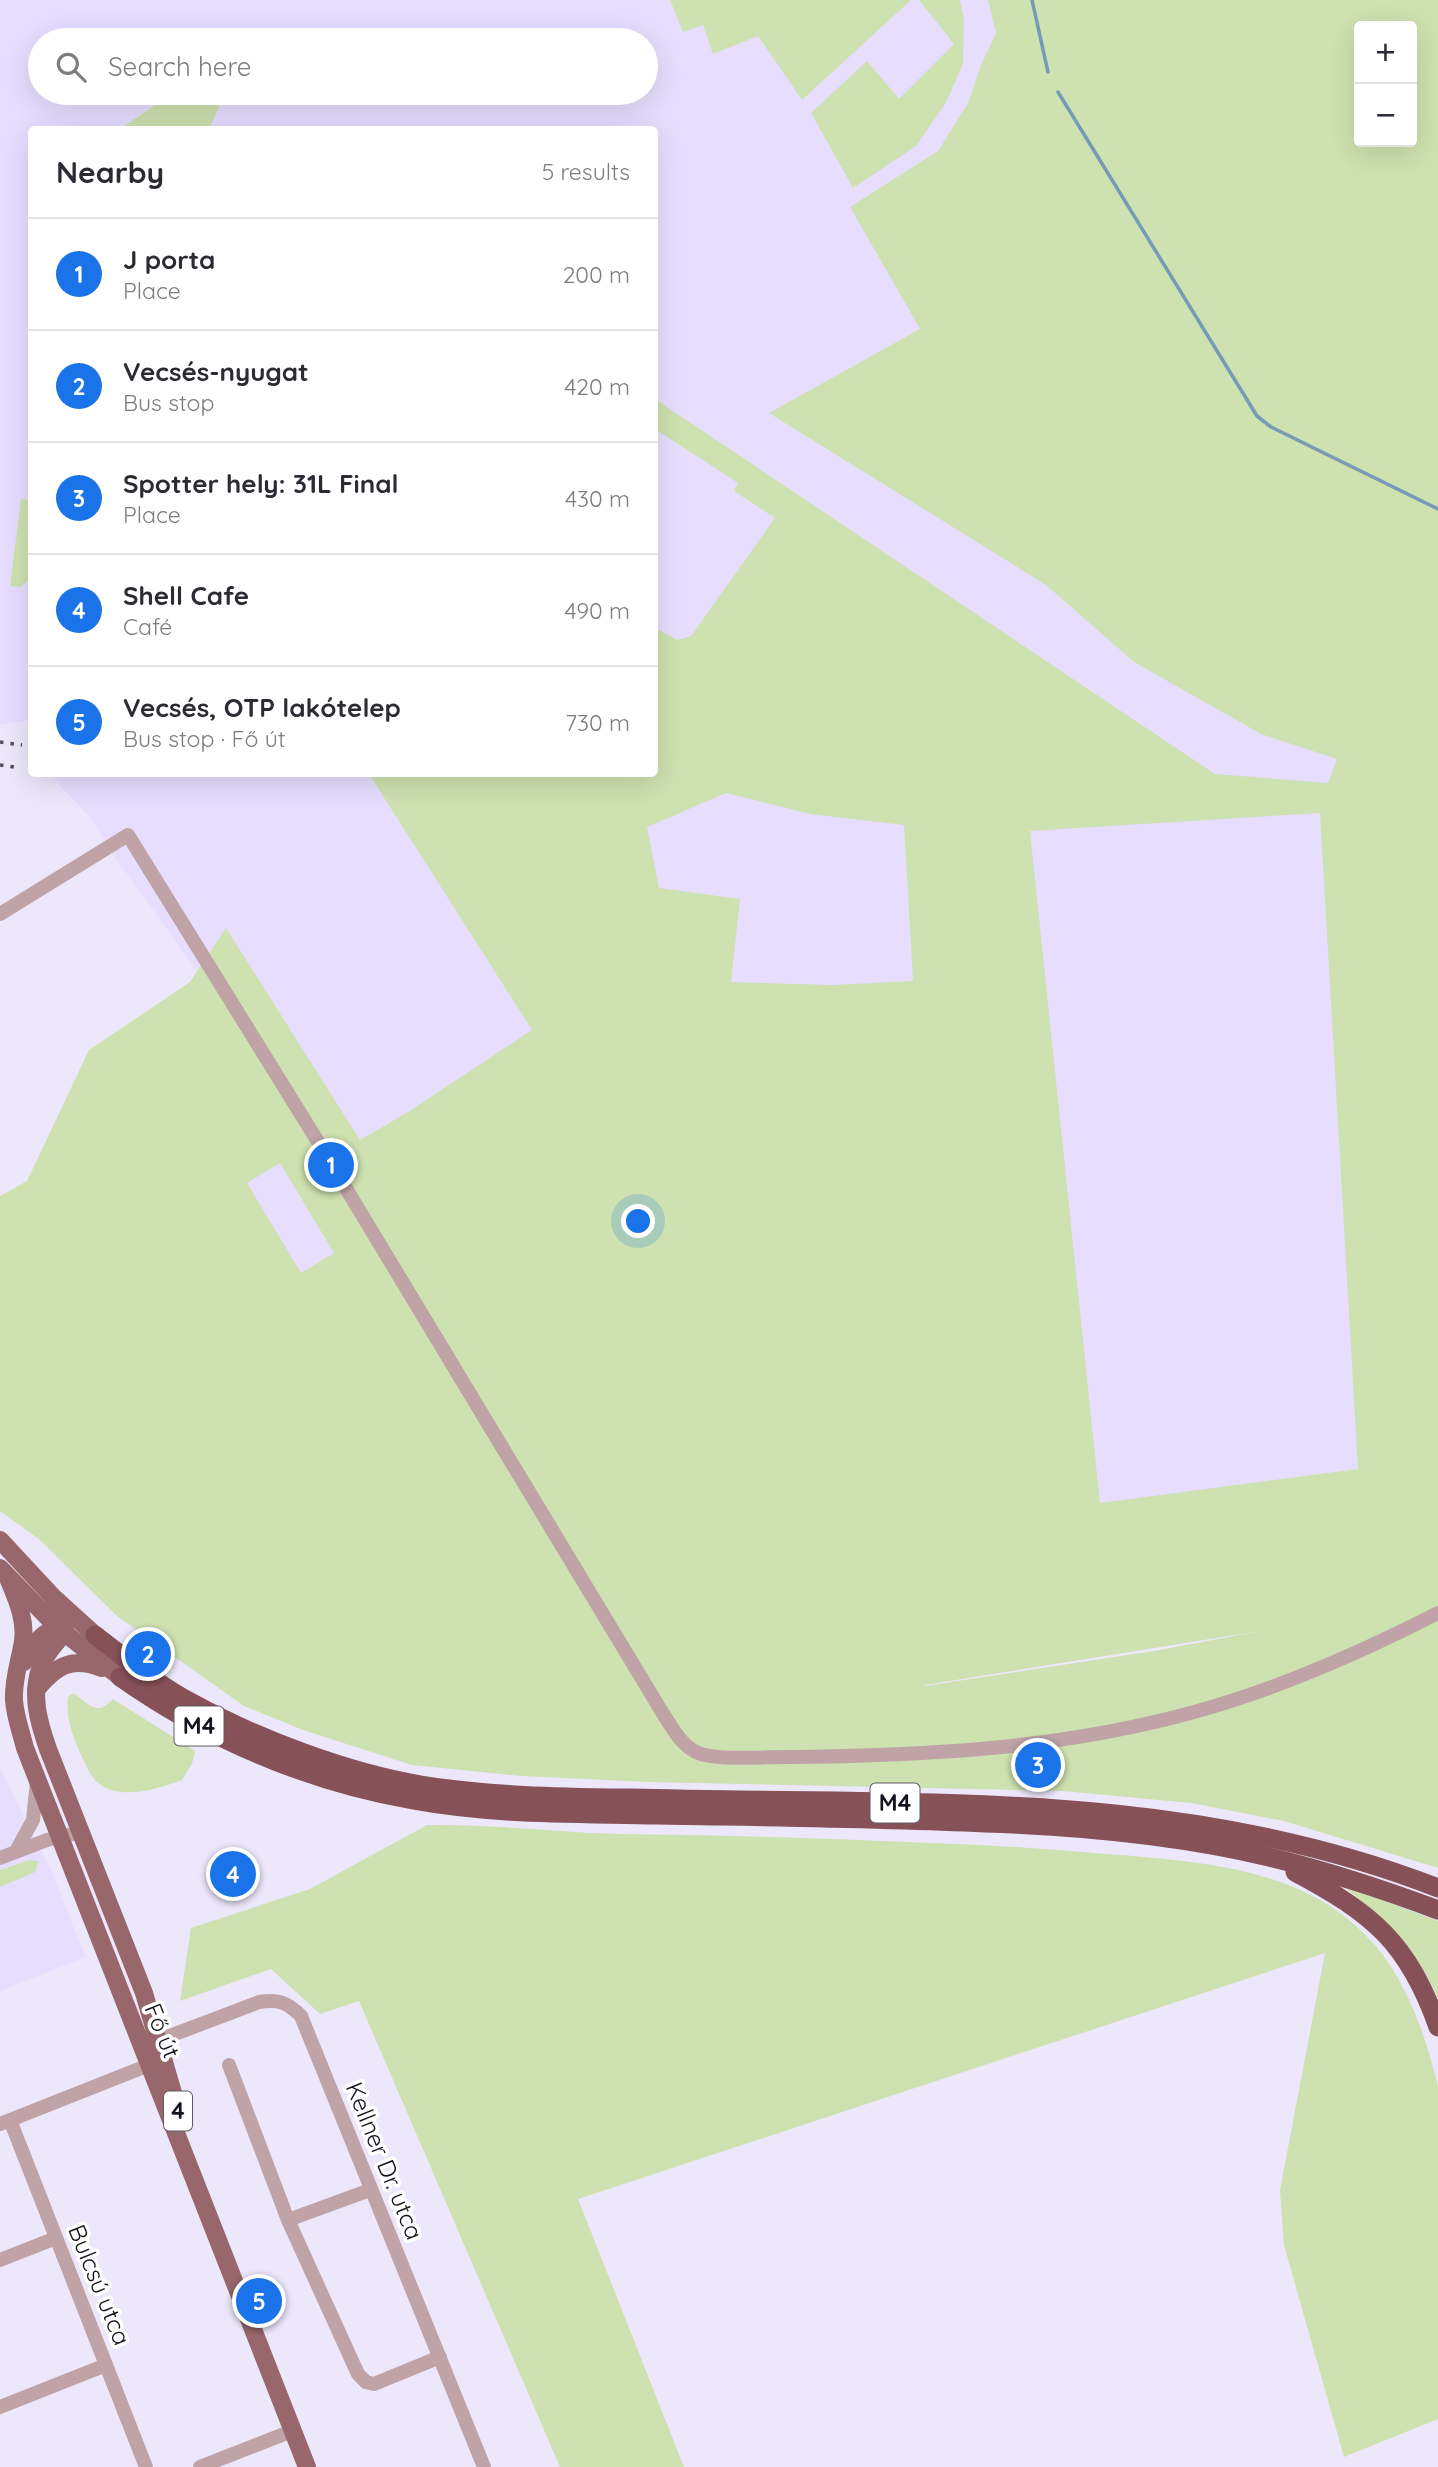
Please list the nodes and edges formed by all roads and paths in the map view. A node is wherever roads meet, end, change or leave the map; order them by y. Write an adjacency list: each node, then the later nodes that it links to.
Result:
1 (0, 914): 2 (street)
2 (320, 1145)
3 (344, 1185): 7 (street)
4 (0, 1540): 6 (main road)
5 (4, 1573): 8 (main road); 11 (main road, 4)
6 (53, 1597): 8 (main road); 9 (main road)
7 (1438, 1613)
8 (62, 1628): 9 (main road); 10 (main road); 11 (main road); 12 (main road, 4)
9 (95, 1635): 19 (highway, M4)
10 (120, 1677): 12 (main road); 17 (highway, M4)
11 (15, 1689): 13 (main road, Fő út / 4)
12 (36, 1690): 14 (main road, 4)
13 (37, 1779): 15 (main road, Fő út / 4); 16 (street)
14 (81, 1832): 15 (street); 23 (main road, 4)
15 (59, 1838): 16 (street); 21 (main road, Fő út / 4)
16 (16, 1851): 18 (street)
17 (1266, 1856): 20 (highway, M4); 22 (highway)
18 (0, 1857)
19 (1437, 1887)
20 (1438, 1910)
21 (128, 2013): 23 (main road); 25 (main road, Fő út / 4)
22 (1438, 2027)
23 (159, 2040): 27 (main road, 4); 28 (street, Kellner Dr. utca)
24 (229, 2065): 29 (street)
25 (149, 2066): 26 (street); 27 (main road, Fő út / 4)
26 (5, 2122): 30 (street, Bulcsú utca)
27 (197, 2183): 35 (main road, Fő út / 4)
28 (370, 2190): 29 (street); 32 (street, Kellner Dr. utca)
29 (288, 2220): 32 (street)
30 (56, 2238): 31 (street); 33 (street, Bulcsú utca)
31 (0, 2260)
32 (440, 2357): 39 (street, Kellner Dr. utca)
33 (106, 2365): 34 (street); 36 (street, Bulcsú utca)
34 (0, 2407)
35 (292, 2431): 37 (street); 38 (main road, Fő út / 4)
36 (146, 2467)
37 (200, 2467)
38 (307, 2467)
39 (484, 2467)

